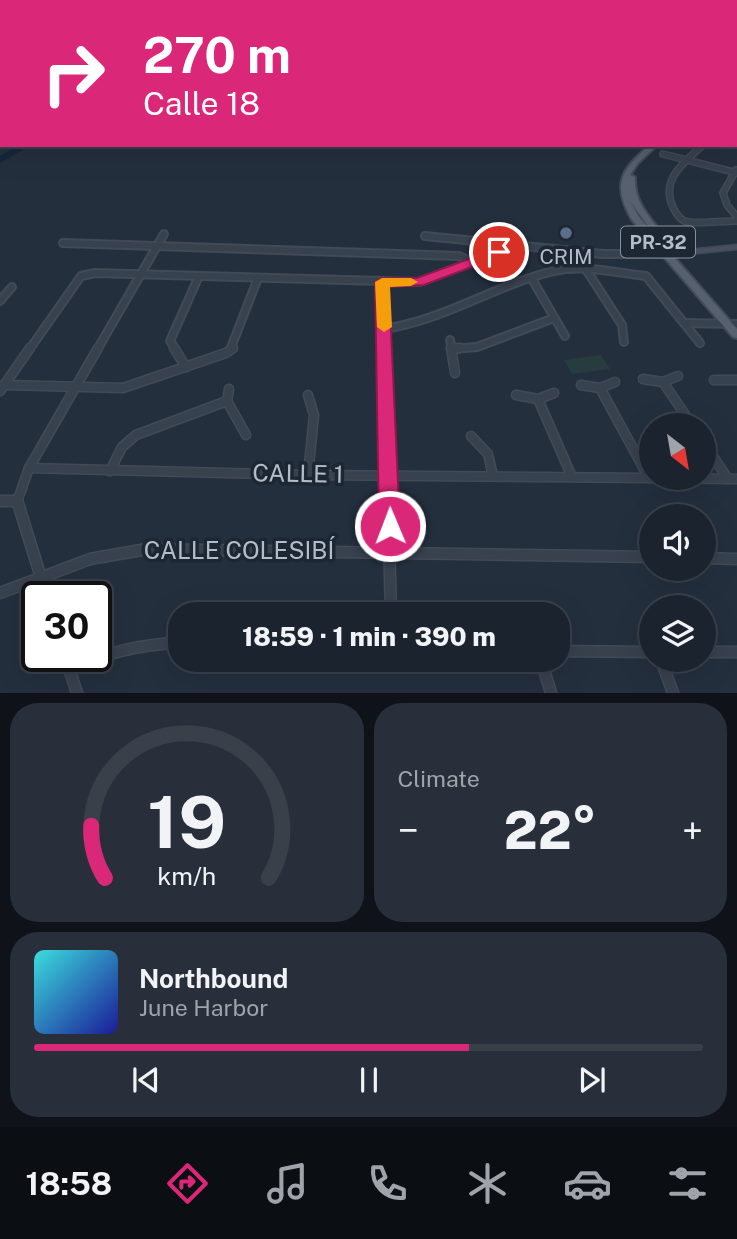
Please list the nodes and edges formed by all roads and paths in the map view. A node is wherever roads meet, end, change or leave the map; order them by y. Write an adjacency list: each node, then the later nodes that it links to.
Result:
1 (652, 147): 5 (main road)
2 (702, 147): 4 (street)
3 (662, 150): 4 (street); 5 (main road)
4 (686, 160): 6 (street); 7 (street)
5 (633, 166): 14 (main road, PR-32)
6 (736, 171): 7 (street)
7 (737, 219)
8 (164, 234): 11 (street)
9 (425, 236): 14 (street)
10 (63, 243): 11 (street)
11 (157, 246): 15 (street); 17 (street)
12 (737, 247): 14 (street)
13 (499, 252): 15 (street)
14 (671, 254): 26 (main road, PR-32)
15 (472, 262): 21 (street)
16 (587, 271): 20 (street); 25 (street); 30 (street)
17 (140, 275): 18 (street); 41 (street); 42 (street)
18 (199, 276): 19 (street); 32 (street)
19 (258, 278): 21 (street); 32 (street)
20 (532, 279): 24 (street); 27 (street)
21 (382, 282): 27 (street)
22 (12, 287): 23 (street)
23 (0, 301)
24 (554, 318): 29 (street); 33 (street)
25 (684, 323): 26 (street); 31 (street)
26 (735, 324): 28 (main road, PR-32)
27 (384, 329): 58 (street)
28 (737, 335)
29 (565, 336)
30 (624, 342)
31 (700, 343)
32 (186, 367): 42 (street)
33 (455, 373)
34 (678, 376): 38 (street)
35 (643, 379): 38 (street)
36 (714, 380): 39 (street)
37 (615, 382): 43 (street)
38 (663, 382): 50 (street)
39 (735, 384)
40 (581, 385): 43 (street)
41 (2, 388): 42 (street)
42 (75, 388): 55 (street)
43 (600, 388): 53 (street)
44 (229, 389): 49 (street)
45 (555, 393): 48 (street)
46 (308, 394): 57 (street)
47 (516, 395): 48 (street)
48 (538, 399): 60 (street)
49 (227, 401): 51 (street); 56 (street)
50 (684, 413)
51 (246, 435)
52 (471, 436): 59 (street)
53 (639, 457)
54 (716, 458): 62 (street)
55 (29, 468): 56 (street, CALLE 1); 64 (street)
56 (110, 471): 57 (street, CALLE 1)
57 (308, 475): 58 (street, CALLE 1)
58 (389, 475): 59 (street, CALLE 1); 65 (street)
59 (492, 476): 60 (street, CALLE 1)
60 (572, 477): 61 (street, CALLE 1)
61 (639, 478)
62 (732, 479)
63 (0, 501): 64 (street)
64 (17, 501): 69 (street)
65 (390, 552): 66 (street, CALLE COLESIBÍ); 69 (street, CALLE COLESIBÍ); 72 (street)
66 (639, 557)
67 (716, 558): 68 (street)
68 (737, 559)
69 (41, 576): 70 (street); 71 (street, CALLE COLESIBÍ)
70 (42, 581)
71 (0, 593)
72 (391, 602)
73 (168, 643): 78 (street)
74 (570, 650): 75 (street)
75 (639, 652)
76 (716, 652): 77 (street)
77 (737, 652)
78 (112, 653)
79 (70, 672): 82 (street)
80 (545, 672): 83 (street)
81 (665, 672): 84 (street)
82 (77, 693)
83 (551, 693)
84 (673, 693)

